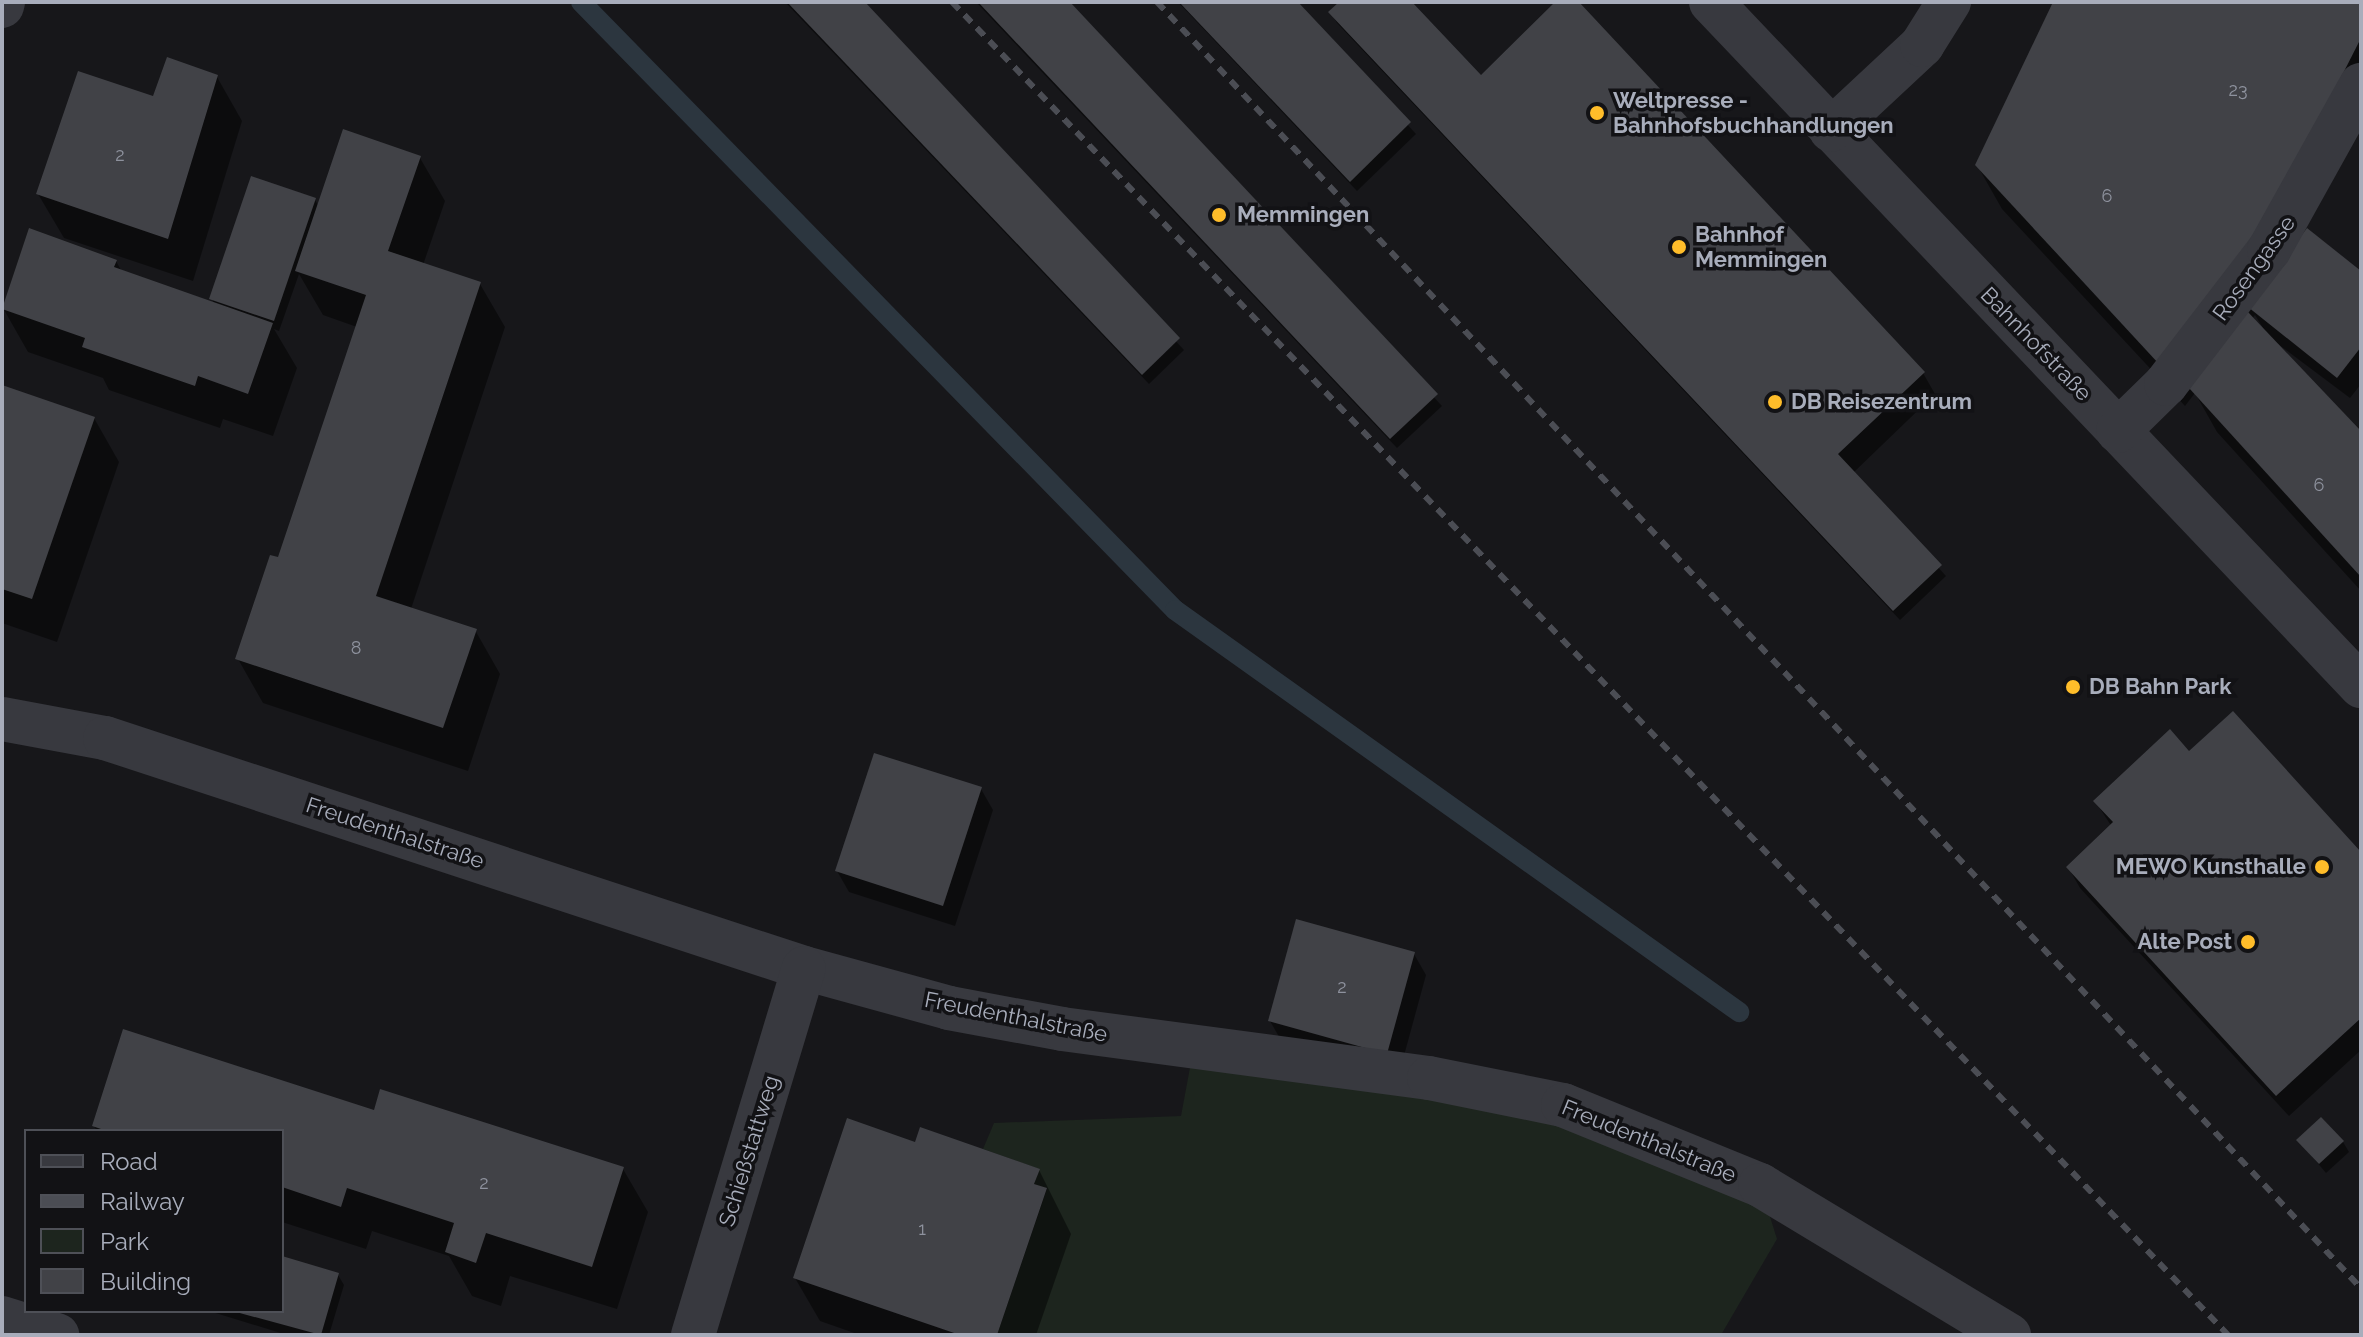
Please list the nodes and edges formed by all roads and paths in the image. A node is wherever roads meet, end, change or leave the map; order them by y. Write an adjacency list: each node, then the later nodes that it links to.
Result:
1 (1711, 2): 4 (street, Bahnhofstraße)
2 (1949, 2): 4 (street)
3 (2361, 85): 5 (street, Rosengasse)
4 (1831, 130): 5 (street, Bahnhofstraße)
5 (2118, 431): 6 (street, Bahnhofstraße)
6 (2361, 686)
7 (2, 719): 8 (street, Freudenthalstraße)
8 (804, 968): 11 (street, Schießstattweg); 12 (street, Freudenthalstraße)
9 (2, 1318): 10 (street)
10 (57, 1335)
11 (693, 1335)
12 (2009, 1335)

